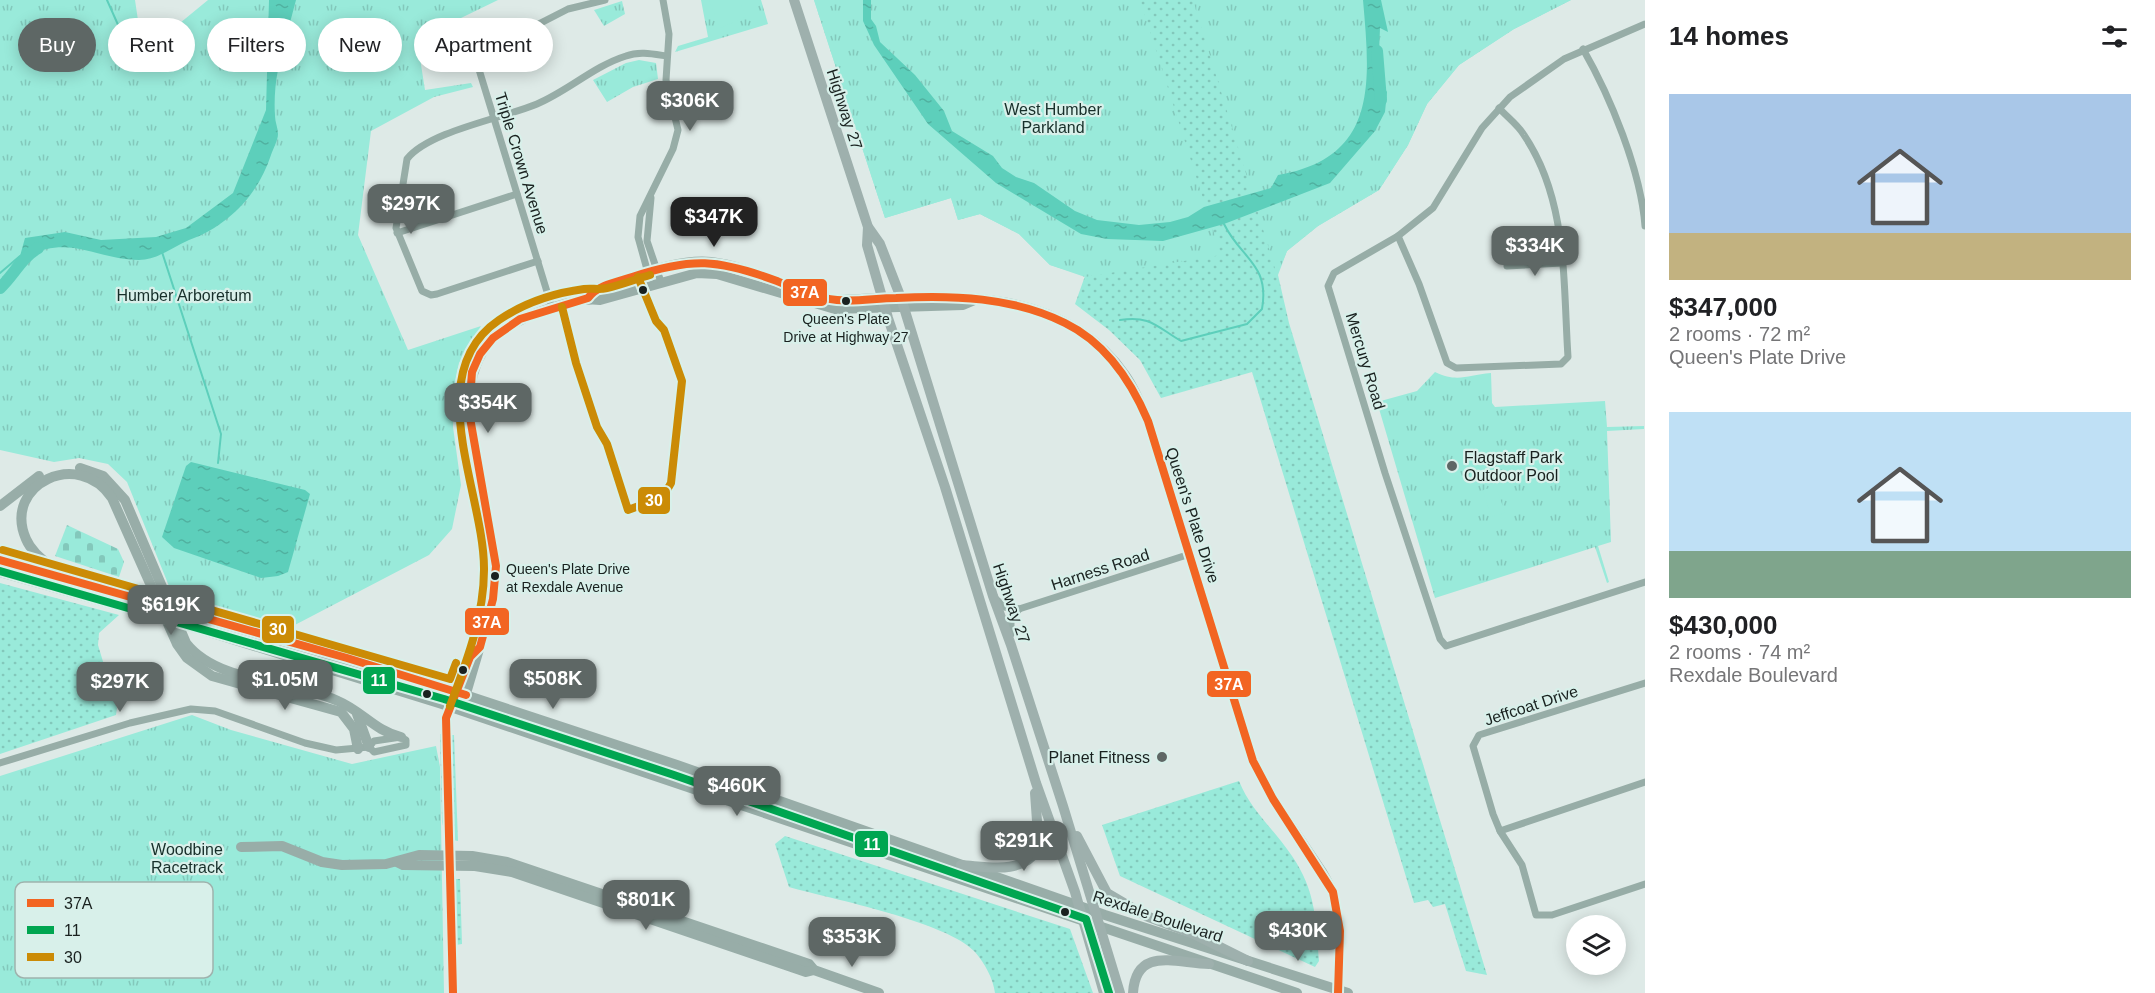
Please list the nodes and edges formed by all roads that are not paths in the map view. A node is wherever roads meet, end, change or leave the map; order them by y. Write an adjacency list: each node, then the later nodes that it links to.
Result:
1 (605, 0): 8 (street, Triple Crown Avenue)
2 (663, 0): 6 (street)
3 (794, 0): 11 (main road, Highway 27)
4 (1645, 24): 5 (street, Mercury Road)
5 (1583, 50): 7 (street, Mercury Road); 10 (street)
6 (666, 56): 8 (street); 17 (street)
7 (1499, 108): 13 (street, Mercury Road); 15 (street)
8 (493, 118): 9 (street, Triple Crown Avenue); 12 (street)
9 (517, 194): 12 (street); 14 (street, Triple Crown Avenue)
10 (1645, 226)
11 (868, 227): 21 (main road, Highway 27); 22 (main road, Highway 27)
12 (397, 233): 14 (street)
13 (1398, 236): 15 (street); 29 (street, Mercury Road)
14 (538, 261): 23 (street, Triple Crown Avenue)
15 (1562, 263): 16 (street)
16 (1507, 266)
17 (653, 272): 18 (street); 19 (main road, Queen's Plate Drive); 20 (main road, Queen's Plate Drive)
18 (661, 282): 19 (main road, Queen's Plate Drive); 20 (main road, Queen's Plate Drive)
19 (767, 284): 21 (main road, Queen's Plate Drive)
20 (588, 298): 23 (main road, Queen's Plate Drive)
21 (884, 303): 22 (main road, Queen's Plate Drive); 43 (main road, Highway 27)
22 (902, 303): 25 (main road, Queen's Plate Drive); 30 (main road, Highway 27)
23 (552, 308): 36 (main road, Queen's Plate Drive)
24 (0, 506): 38 (main road)
25 (1190, 554): 31 (street, Harness Road); 55 (main road, Queen's Plate Drive)
26 (0, 560): 28 (main road, Rexdale Boulevard)
27 (0, 572): 34 (main road, Rexdale Boulevard)
28 (64, 579): 33 (main road, Rexdale Boulevard); 40 (main road)
29 (1645, 582)
30 (993, 596): 31 (street); 32 (main road, Highway 27)
31 (1019, 609): 32 (street)
32 (1011, 645): 44 (main road, Highway 27)
33 (347, 658): 34 (main road); 36 (main road, Rexdale Boulevard)
34 (342, 672): 37 (main road, Rexdale Boulevard)
35 (1645, 683): 45 (street, Jeffcoat Drive)
36 (461, 694): 37 (main road, Queen's Plate Drive); 47 (main road, Rexdale Boulevard)
37 (456, 708): 51 (main road, Rexdale Boulevard)
38 (357, 714): 39 (main road); 40 (main road)
39 (401, 737): 40 (street)
40 (363, 748): 41 (street)
41 (0, 763)
42 (1645, 782): 45 (street)
43 (1036, 783): 47 (main road); 49 (main road, Highway 27)
44 (1063, 806): 50 (main road, Highway 27); 53 (main road)
45 (1500, 831): 48 (street, Jeffcoat Drive)
46 (241, 847): 56 (main road)
47 (961, 865): 49 (main road, Rexdale Boulevard)
48 (1645, 884)
49 (1078, 905): 50 (main road, Rexdale Boulevard); 51 (main road, Highway 27)
50 (1094, 911): 52 (main road, Highway 27); 53 (main road, Rexdale Boulevard)
51 (1084, 922): 52 (main road, Rexdale Boulevard); 57 (main road, Highway 27)
52 (1100, 928): 54 (main road, Rexdale Boulevard); 58 (main road, Highway 27)
53 (1248, 961): 55 (main road, Rexdale Boulevard)
54 (1209, 964): 59 (main road); 60 (main road, Rexdale Boulevard)
55 (1341, 992)
56 (879, 993)
57 (1104, 993)
58 (1120, 993)
59 (1133, 993)
60 (1297, 993)

